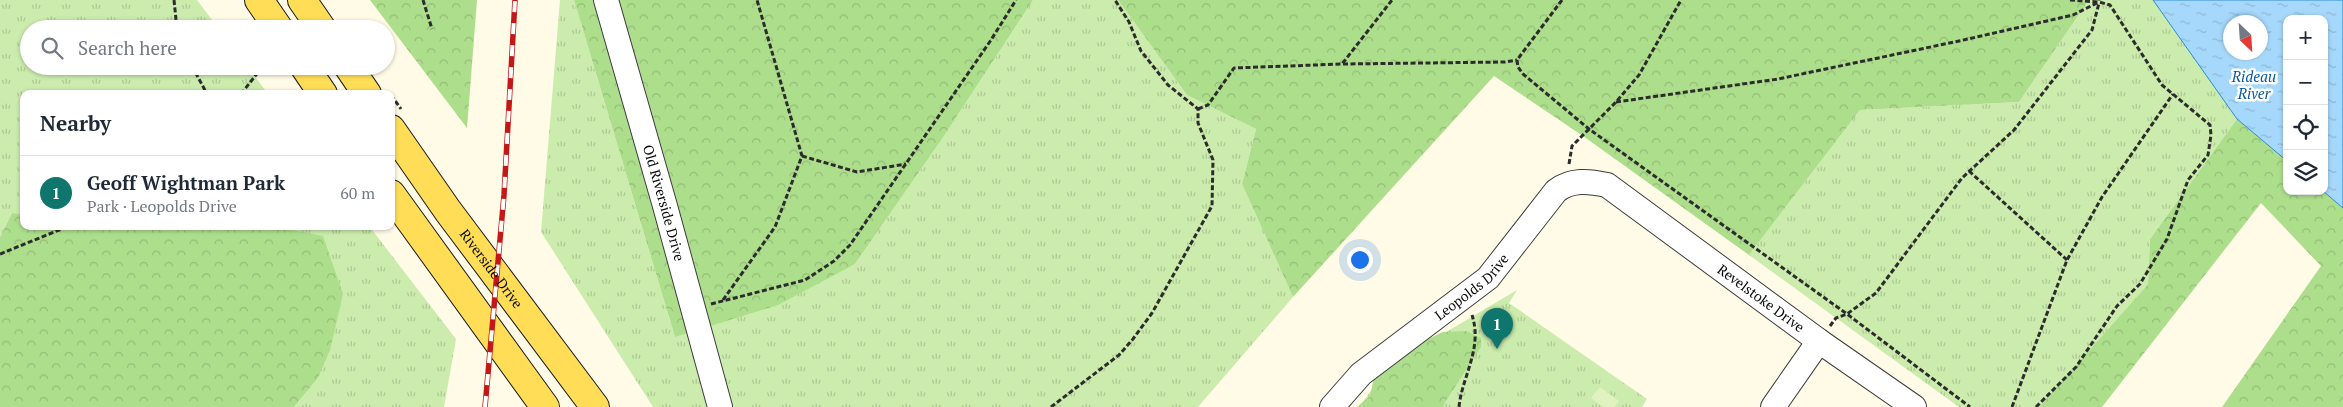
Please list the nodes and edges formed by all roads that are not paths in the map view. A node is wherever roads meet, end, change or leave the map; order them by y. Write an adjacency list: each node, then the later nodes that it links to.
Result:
1 (259, 0): 4 (main road)
2 (302, 0): 5 (main road)
3 (606, 0): 16 (street, Old Riverside Drive)
4 (273, 20)
5 (316, 20)
6 (310, 75): 8 (main road)
7 (354, 75): 9 (main road)
8 (320, 90)
9 (364, 90)
10 (395, 135): 15 (main road, Riverside Drive)
11 (1568, 184): 13 (street, Revelstoke Drive); 17 (street, Leopolds Drive)
12 (395, 200): 14 (main road)
13 (1819, 341): 18 (street); 19 (street, Revelstoke Drive)
14 (545, 407)
15 (595, 407)
16 (720, 407)
17 (1332, 407)
18 (1773, 407)
19 (1914, 407)

